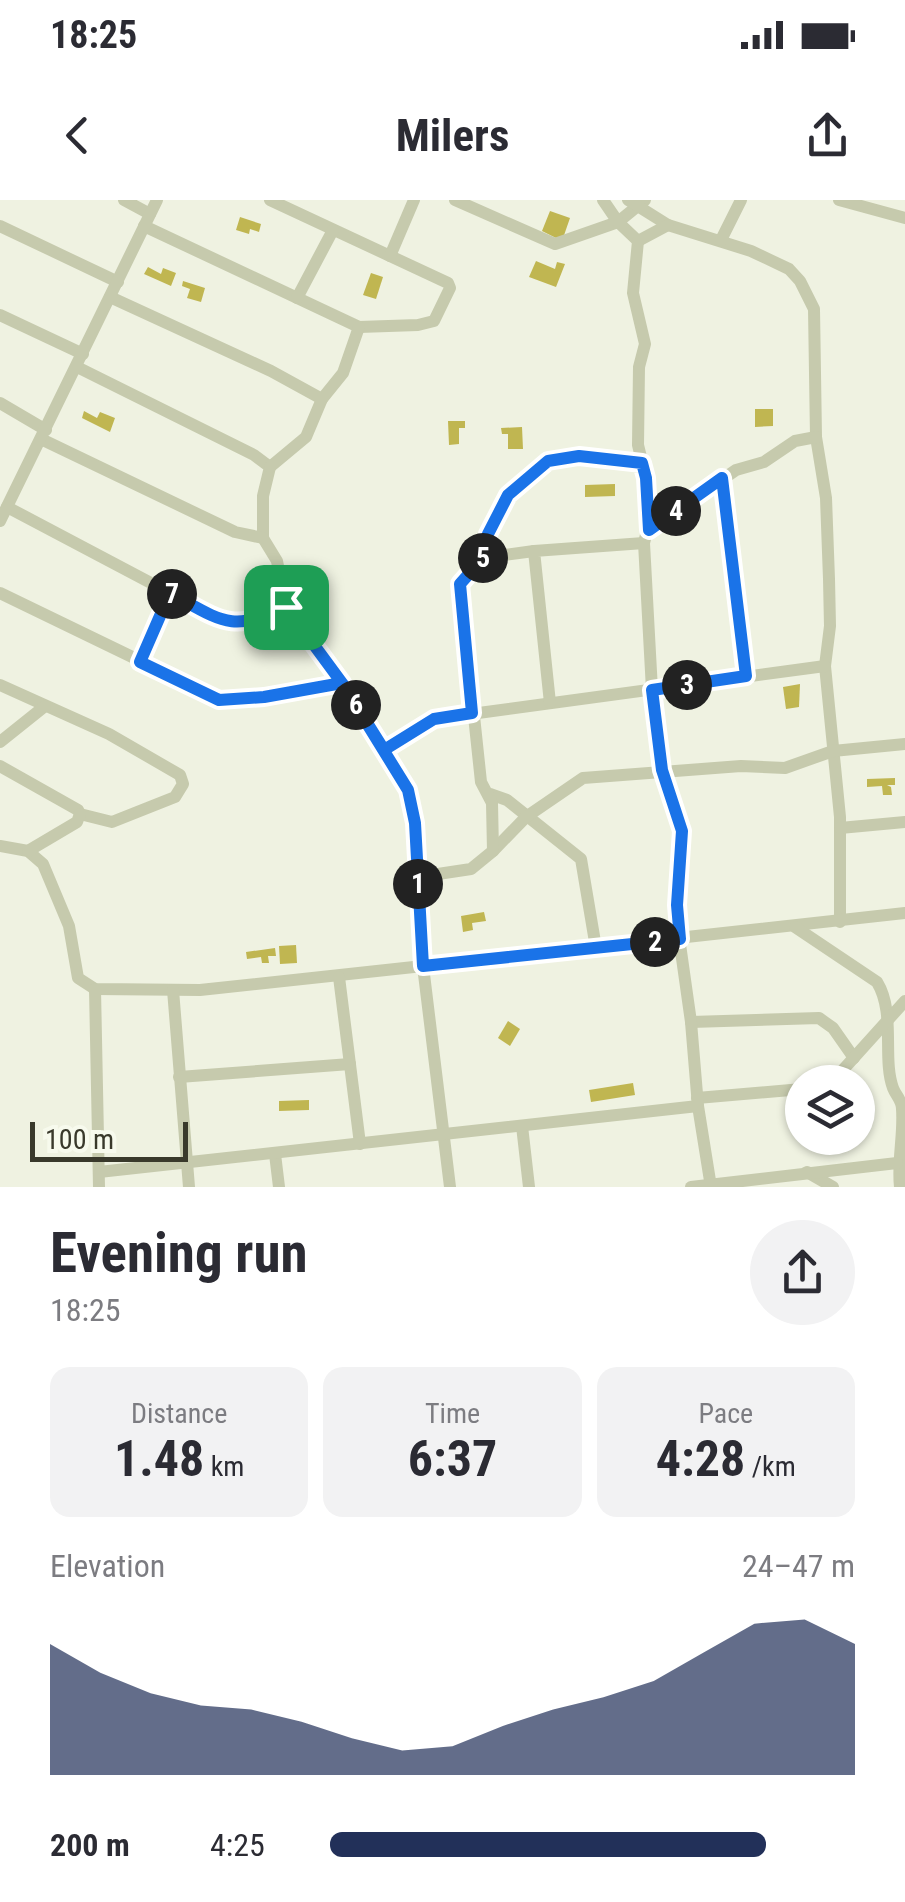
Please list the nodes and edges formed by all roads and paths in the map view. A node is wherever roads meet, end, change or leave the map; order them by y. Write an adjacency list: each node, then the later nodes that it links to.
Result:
1 (124, 200): 9 (street)
2 (270, 200): 14 (street)
3 (414, 200): 17 (street)
4 (455, 200): 11 (street)
5 (603, 200): 11 (street)
6 (742, 200): 15 (street)
7 (840, 200): 10 (street)
8 (637, 202): 11 (street); 12 (street)
9 (150, 213): 18 (street); 20 (street)
10 (905, 218)
11 (618, 222): 16 (street)
12 (668, 225): 15 (street); 16 (street)
13 (0, 226): 18 (street)
14 (333, 230): 17 (street); 20 (street)
15 (721, 240): 27 (street)
16 (638, 241): 28 (street)
17 (390, 256): 22 (street)
18 (118, 282): 19 (street)
19 (110, 298): 23 (street); 24 (street)
20 (297, 298): 22 (street)
21 (0, 315): 23 (street)
22 (359, 327): 24 (street)
23 (80, 361): 26 (street); 29 (street)
24 (322, 399): 29 (street)
25 (0, 403): 26 (street)
26 (43, 434): 31 (street); 34 (street)
27 (816, 437): 30 (street); 41 (street)
28 (642, 463): 33 (street); 36 (street)
29 (270, 467): 34 (street)
30 (722, 478): 33 (street); 42 (street)
31 (6, 499): 32 (street); 37 (street)
32 (0, 521)
33 (646, 536): 35 (street); 45 (street)
34 (263, 538): 39 (street)
35 (534, 551): 36 (street); 46 (street)
36 (483, 558): 48 (street)
37 (170, 593): 39 (street); 40 (street)
38 (0, 594): 40 (street)
39 (286, 607): 43 (street)
40 (140, 662): 43 (street)
41 (826, 666): 42 (street); 52 (street)
42 (746, 676): 45 (street)
43 (342, 683): 51 (street)
44 (0, 685): 47 (street)
45 (652, 690): 46 (street); 54 (street)
46 (550, 703): 48 (street)
47 (45, 706): 49 (street); 56 (street)
48 (472, 713): 51 (street); 55 (street)
49 (0, 742)
50 (905, 744): 52 (street)
51 (384, 750): 63 (street)
52 (833, 752): 54 (street); 59 (street)
53 (0, 766): 56 (street)
54 (662, 770): 57 (street); 67 (street)
55 (490, 794): 57 (street); 62 (street)
56 (80, 814): 61 (street)
57 (526, 817): 62 (street); 68 (street)
58 (905, 822): 59 (street)
59 (840, 828): 65 (street)
60 (0, 846): 61 (street)
61 (28, 851): 71 (street)
62 (493, 851): 63 (street)
63 (418, 877): 69 (street)
64 (905, 913): 65 (street)
65 (840, 922): 66 (street)
66 (795, 927): 67 (street); 74 (street)
67 (680, 939): 68 (street); 75 (street)
68 (596, 948): 69 (street)
69 (423, 966): 70 (street); 83 (street)
70 (339, 976): 72 (street); 77 (street)
71 (94, 989): 72 (street); 88 (street)
72 (174, 990): 79 (street)
73 (905, 1001): 74 (street)
74 (887, 1019): 76 (street); 86 (street)
75 (692, 1022): 76 (street); 81 (street)
76 (854, 1058): 78 (street)
77 (350, 1064): 79 (street); 84 (street)
78 (848, 1065)
79 (180, 1076): 87 (street)
80 (785, 1092): 81 (street)
81 (698, 1102): 82 (street); 91 (street)
82 (522, 1126): 83 (street); 96 (street)
83 (442, 1135): 84 (street); 95 (street)
84 (360, 1144): 85 (street)
85 (276, 1154): 87 (street); 94 (street)
86 (897, 1163): 89 (street); 99 (street)
87 (185, 1164): 88 (street); 93 (street)
88 (98, 1172): 92 (street)
89 (807, 1172): 90 (street); 98 (street)
90 (792, 1181): 91 (street)
91 (711, 1186): 97 (street)
92 (99, 1187)
93 (189, 1187)
94 (278, 1187)
95 (450, 1187)
96 (530, 1187)
97 (691, 1187)
98 (833, 1187)
99 (900, 1187)

